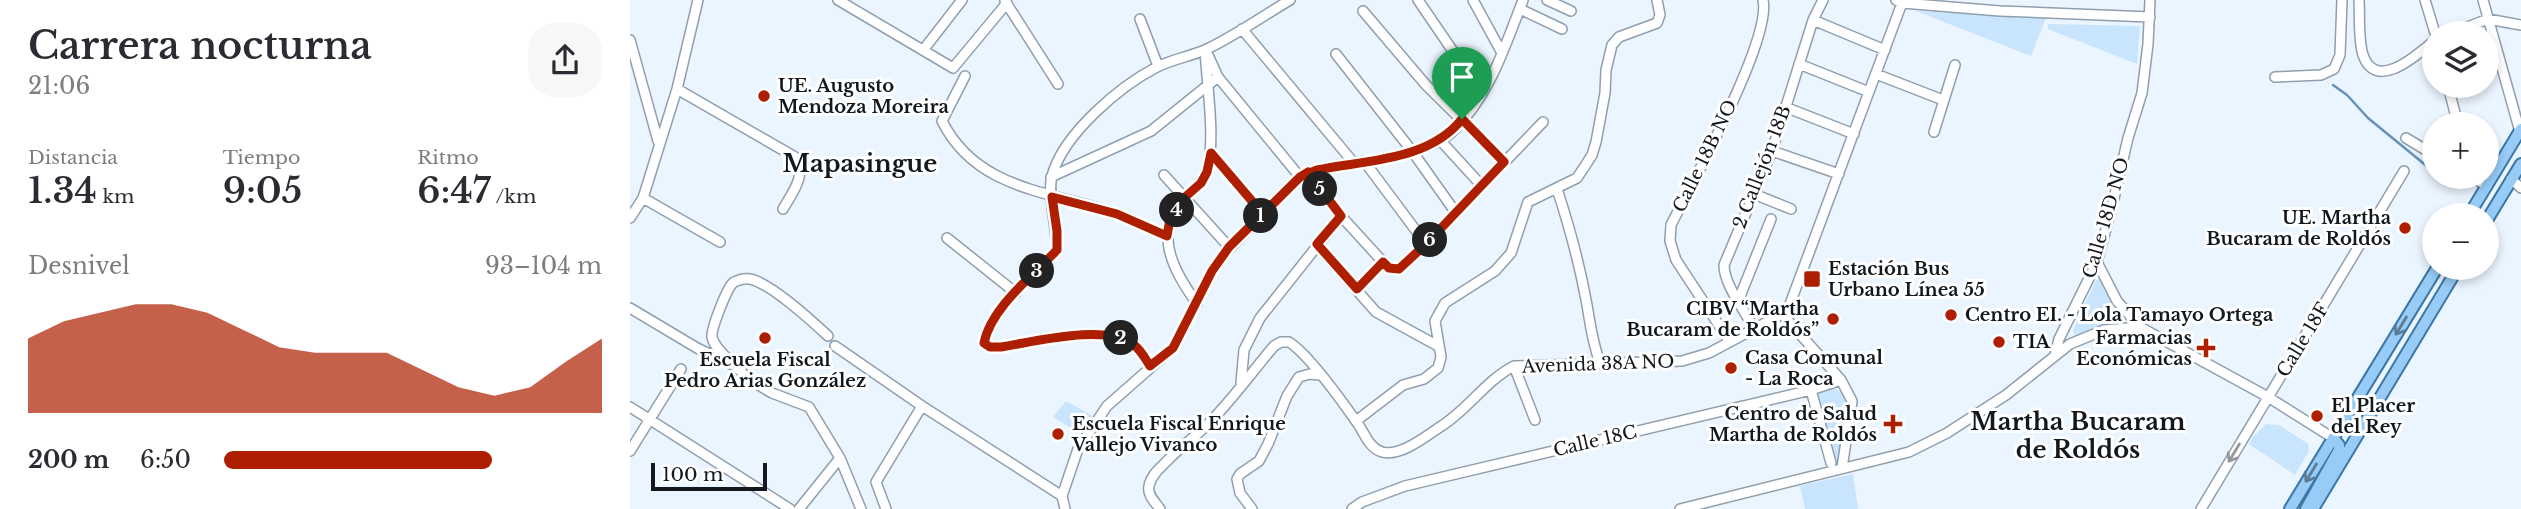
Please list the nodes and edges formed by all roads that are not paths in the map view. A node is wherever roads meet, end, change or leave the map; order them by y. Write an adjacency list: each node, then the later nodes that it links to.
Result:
1 (698, 0): 51 (street)
2 (838, 0): 35 (street)
3 (962, 0): 35 (street)
4 (1290, 0): 32 (street)
5 (1418, 0): 50 (street)
6 (1473, 0): 39 (street)
7 (1547, 0): 22 (street)
8 (1657, 0): 115 (street)
9 (1763, 0): 113 (street, Calle 18B NO)
10 (1823, 0): 28 (street, 2 Callejón 18B)
11 (2000, 0): 23 (street)
12 (2047, 0): 24 (street)
13 (2150, 0): 25 (street, Calle 18D NO)
14 (2342, 0): 47 (street)
15 (2359, 0): 38 (street)
16 (2425, 0): 29 (street)
17 (2483, 0): 27 (street)
18 (1899, 1): 23 (street); 37 (street)
19 (1005, 2): 35 (street); 48 (street)
20 (1522, 5): 33 (street); 39 (street)
21 (1363, 11): 55 (street)
22 (1571, 11)
23 (2000, 11): 24 (street)
24 (2046, 12): 25 (street)
25 (2150, 17): 101 (street, Calle 18D NO)
26 (1140, 19): 43 (street)
27 (2488, 19): 30 (street); 31 (street); 57 (street)
28 (1814, 20): 37 (street); 41 (street, 2 Callejón 18B)
29 (2431, 21)
30 (2483, 21)
31 (2521, 26)
32 (1242, 29): 36 (street); 69 (street)
33 (1562, 29)
34 (630, 40): 62 (street)
35 (924, 49)
36 (1205, 50): 43 (street); 46 (street); 49 (street)
37 (1885, 50): 44 (street)
38 (2422, 50)
39 (1502, 53): 50 (street)
40 (1336, 54): 65 (street)
41 (1799, 64): 52 (street); 54 (street, 2 Callejón 18B)
42 (1955, 65): 53 (street)
43 (1158, 66): 77 (street)
44 (1876, 74): 52 (street); 53 (street)
45 (965, 76): 83 (street)
46 (1218, 77): 49 (street); 74 (street)
47 (2275, 77)
48 (1058, 84)
49 (1207, 85): 66 (street); 77 (street)
50 (1486, 87): 55 (street)
51 (677, 89): 62 (street); 88 (street)
52 (1869, 92): 59 (street)
53 (1943, 100): 58 (street)
54 (1785, 107): 59 (street); 64 (street, 2 Callejón 18B)
55 (1462, 119): 61 (street); 70 (street)
56 (1543, 122): 70 (street)
57 (2520, 130): 67 (main road)
58 (1934, 132)
59 (1854, 134): 75 (street)
60 (2406, 138): 63 (street)
61 (1440, 140): 65 (street); 79 (street)
62 (659, 143): 84 (street)
63 (2422, 148)
64 (1772, 150): 75 (street); 82 (street, 2 Callejón 18B)
65 (1412, 151): 68 (street); 89 (street)
66 (1211, 153): 85 (street); 90 (street)
67 (2503, 159): 71 (main road); 72 (street)
68 (1364, 161): 69 (street); 98 (street)
69 (1353, 162): 74 (street)
70 (1504, 162): 79 (street)
71 (2499, 166)
72 (2520, 168): 78 (main road)
73 (2404, 171): 126 (street, Calle 18F)
74 (1304, 174): 90 (street); 91 (street)
75 (1839, 174): 109 (street)
76 (1164, 175): 85 (street)
77 (1051, 177): 83 (street)
78 (2511, 179): 80 (street); 86 (main road)
79 (1482, 186): 89 (street)
80 (2521, 188)
81 (1558, 192): 117 (street)
82 (1754, 194): 87 (street); 106 (street, 2 Callejón 18B)
83 (1052, 197): 94 (street); 105 (street)
84 (643, 198): 92 (street); 96 (street)
85 (1184, 198): 94 (street); 99 (street)
86 (2497, 203)
87 (1791, 208)
88 (783, 209)
89 (1456, 213): 98 (street)
90 (1263, 214): 99 (street)
91 (1341, 216): 97 (street); 100 (street)
92 (630, 218)
93 (1771, 219): 106 (street)
94 (1167, 236): 107 (street)
95 (947, 238): 105 (street)
96 (720, 242)
97 (1317, 244): 104 (street); 124 (street)
98 (1426, 244): 100 (street)
99 (1229, 247): 107 (street)
100 (1383, 262): 104 (street)
101 (2097, 262): 110 (street); 116 (street, Calle 18D NO)
102 (2430, 280): 132 (main road, one-way to 132)
103 (2451, 280): 150 (main road)
104 (1357, 289): 115 (street)
105 (1016, 293): 119 (street)
106 (1739, 299): 111 (street, 2 Callejón 18B)
107 (1197, 304): 119 (street)
108 (630, 309): 118 (street)
109 (1782, 314): 111 (street); 123 (street)
110 (2140, 327): 116 (street); 126 (street)
111 (1755, 330): 113 (street)
112 (828, 336): 118 (street)
113 (1730, 342): 117 (street, Avenida 38A NO)
114 (835, 346): 128 (street)
115 (1438, 346): 130 (street)
116 (2055, 355): 136 (street)
117 (1600, 363): 120 (street, Avenida 38A NO)
118 (736, 366): 134 (street)
119 (1150, 366): 137 (street)
120 (1514, 366): 130 (street, Avenida 38A NO); 131 (street)
121 (681, 369): 129 (street)
122 (1319, 375): 124 (street, Avenida 38A NO); 130 (street, Avenida 38A NO); 144 (street)
123 (1841, 380): 125 (street, Calle 18C); 136 (street)
124 (1241, 383): 143 (street)
125 (1811, 390): 135 (street); 145 (street, Calle 18C)
126 (2268, 397): 132 (street); 147 (street, Calle 18F, one-way to 147)
127 (630, 407): 129 (street)
128 (922, 407): 137 (street); 141 (street)
129 (650, 419): 133 (street); 138 (street)
130 (1356, 421)
131 (1535, 421)
132 (2333, 438): 148 (main road, one-way to 148); 149 (main road)
133 (630, 451)
134 (840, 458): 139 (street); 140 (street)
135 (1831, 463)
136 (1842, 468): 146 (street)
137 (1062, 496): 142 (street)
138 (790, 509)
139 (799, 509)
140 (861, 509)
141 (886, 509)
142 (1065, 509)
143 (1160, 509)
144 (1252, 509)
145 (1352, 509)
146 (1680, 509)
147 (2201, 509)
148 (2290, 509)
149 (2306, 509)
150 (2313, 509)

